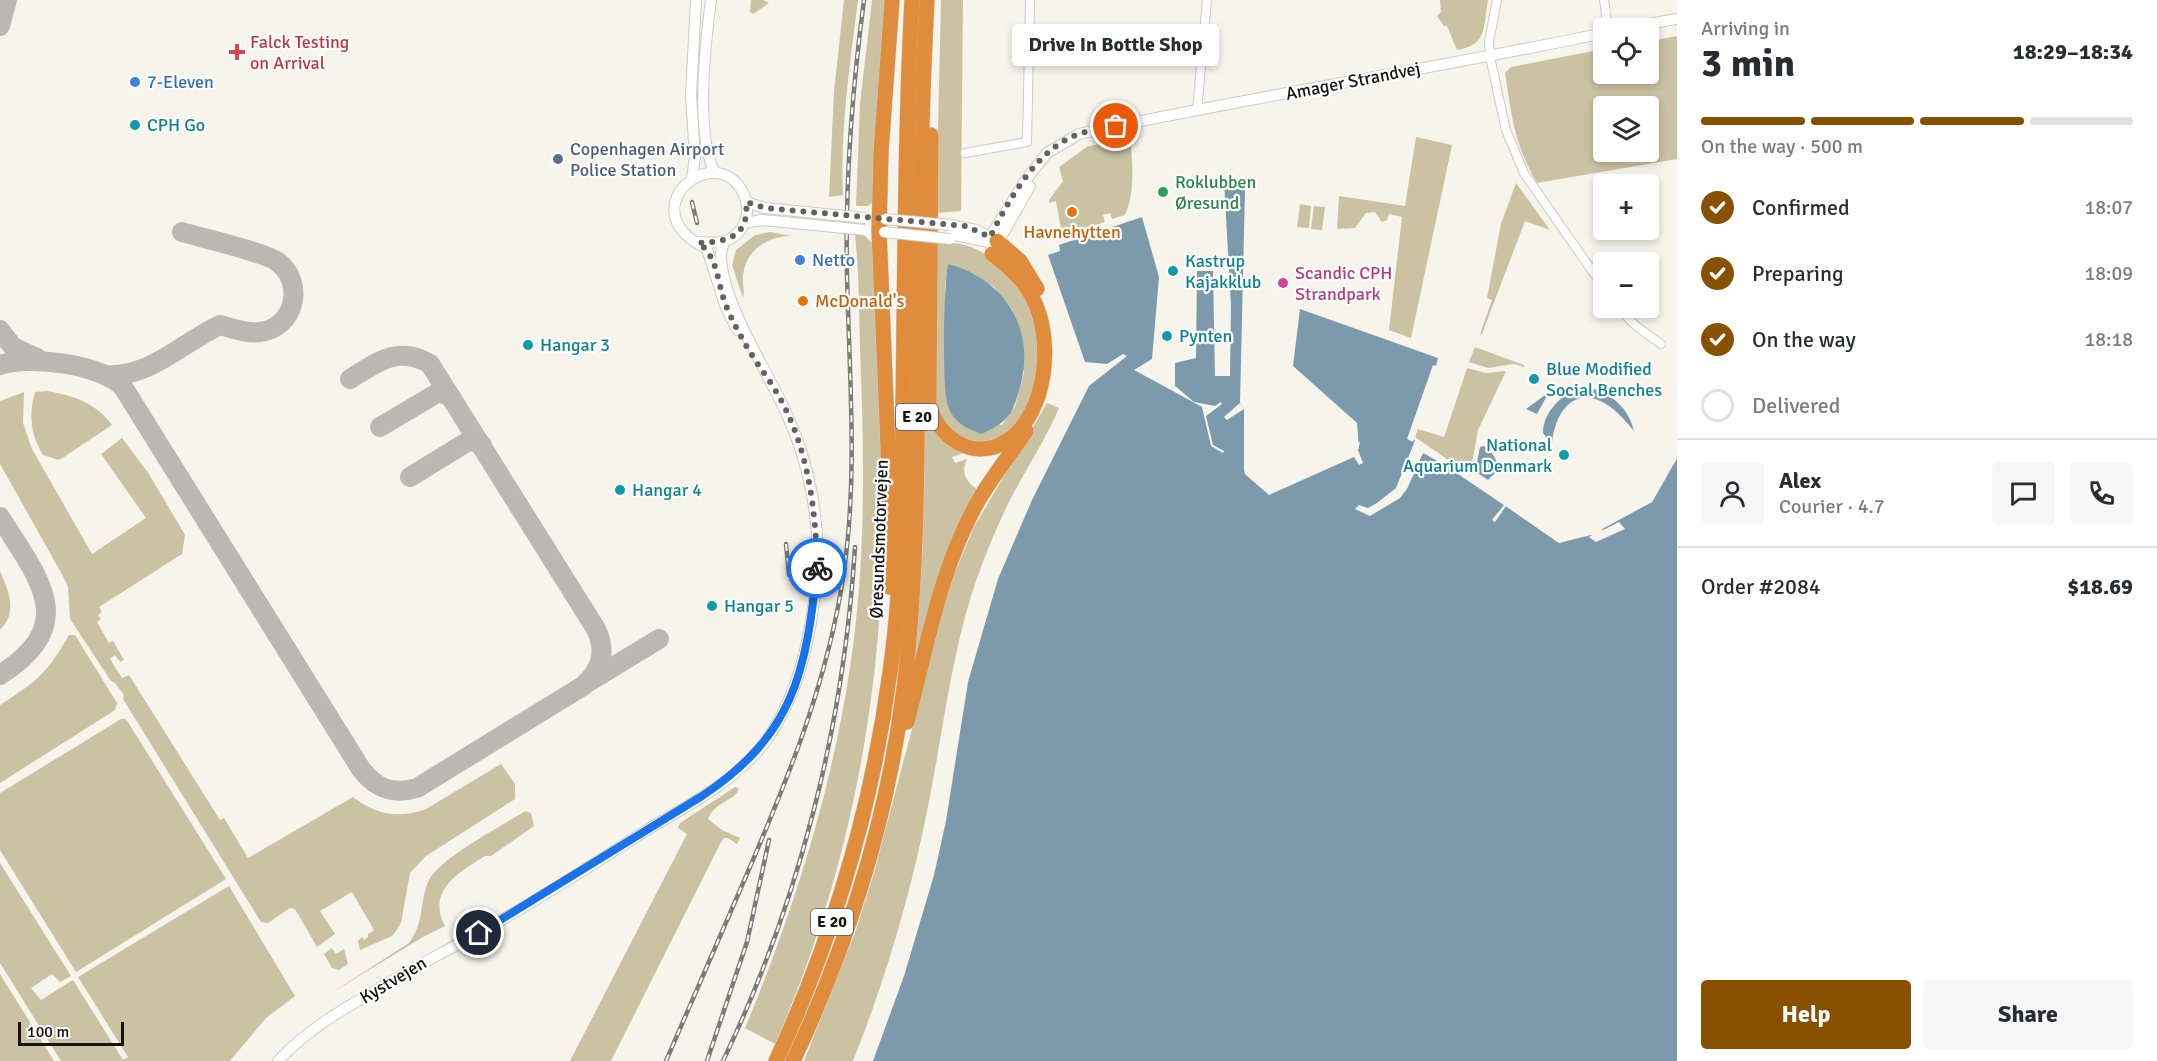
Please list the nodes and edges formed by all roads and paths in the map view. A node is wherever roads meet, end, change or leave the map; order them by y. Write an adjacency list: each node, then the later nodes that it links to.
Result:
1 (696, 0): 19 (street)
2 (711, 0): 18 (street)
3 (892, 0): 22 (highway)
4 (912, 0): 31 (highway, Øresundsmotorvejen / E 20)
5 (927, 0): 32 (highway, Øresundsmotorvejen / E 20)
6 (934, 0): 26 (highway)
7 (1030, 0): 17 (street)
8 (1207, 0): 16 (street)
9 (1497, 0): 15 (street)
10 (1604, 0): 11 (street)
11 (1607, 18)
12 (1677, 19): 13 (street)
13 (1659, 22)
14 (1593, 35): 15 (street, Amager Strandvej)
15 (1490, 57): 16 (street, Amager Strandvej); 27 (street)
16 (1197, 111): 26 (street, Amager Strandvej)
17 (965, 153)
18 (715, 173): 19 (street); 20 (street)
19 (692, 179): 25 (street)
20 (746, 202): 21 (street); 22 (street, bridge)
21 (745, 223): 22 (street, bridge); 24 (street)
22 (877, 225): 23 (street, bridge); 23 (street, bridge); 31 (highway)
23 (950, 233): 26 (street); 26 (street)
24 (724, 242): 25 (street); 30 (street, Kystvejen)
25 (698, 243): 30 (street, Kystvejen)
26 (993, 244): 32 (highway)
27 (1593, 272)
28 (1628, 318): 29 (street)
29 (1661, 344)
30 (768, 378): 34 (street, Kystvejen)
31 (872, 778): 33 (highway, Øresundsmotorvejen / E 20)
32 (877, 832): 33 (highway, Øresundsmotorvejen / E 20)
33 (786, 1059)
34 (278, 1061)

